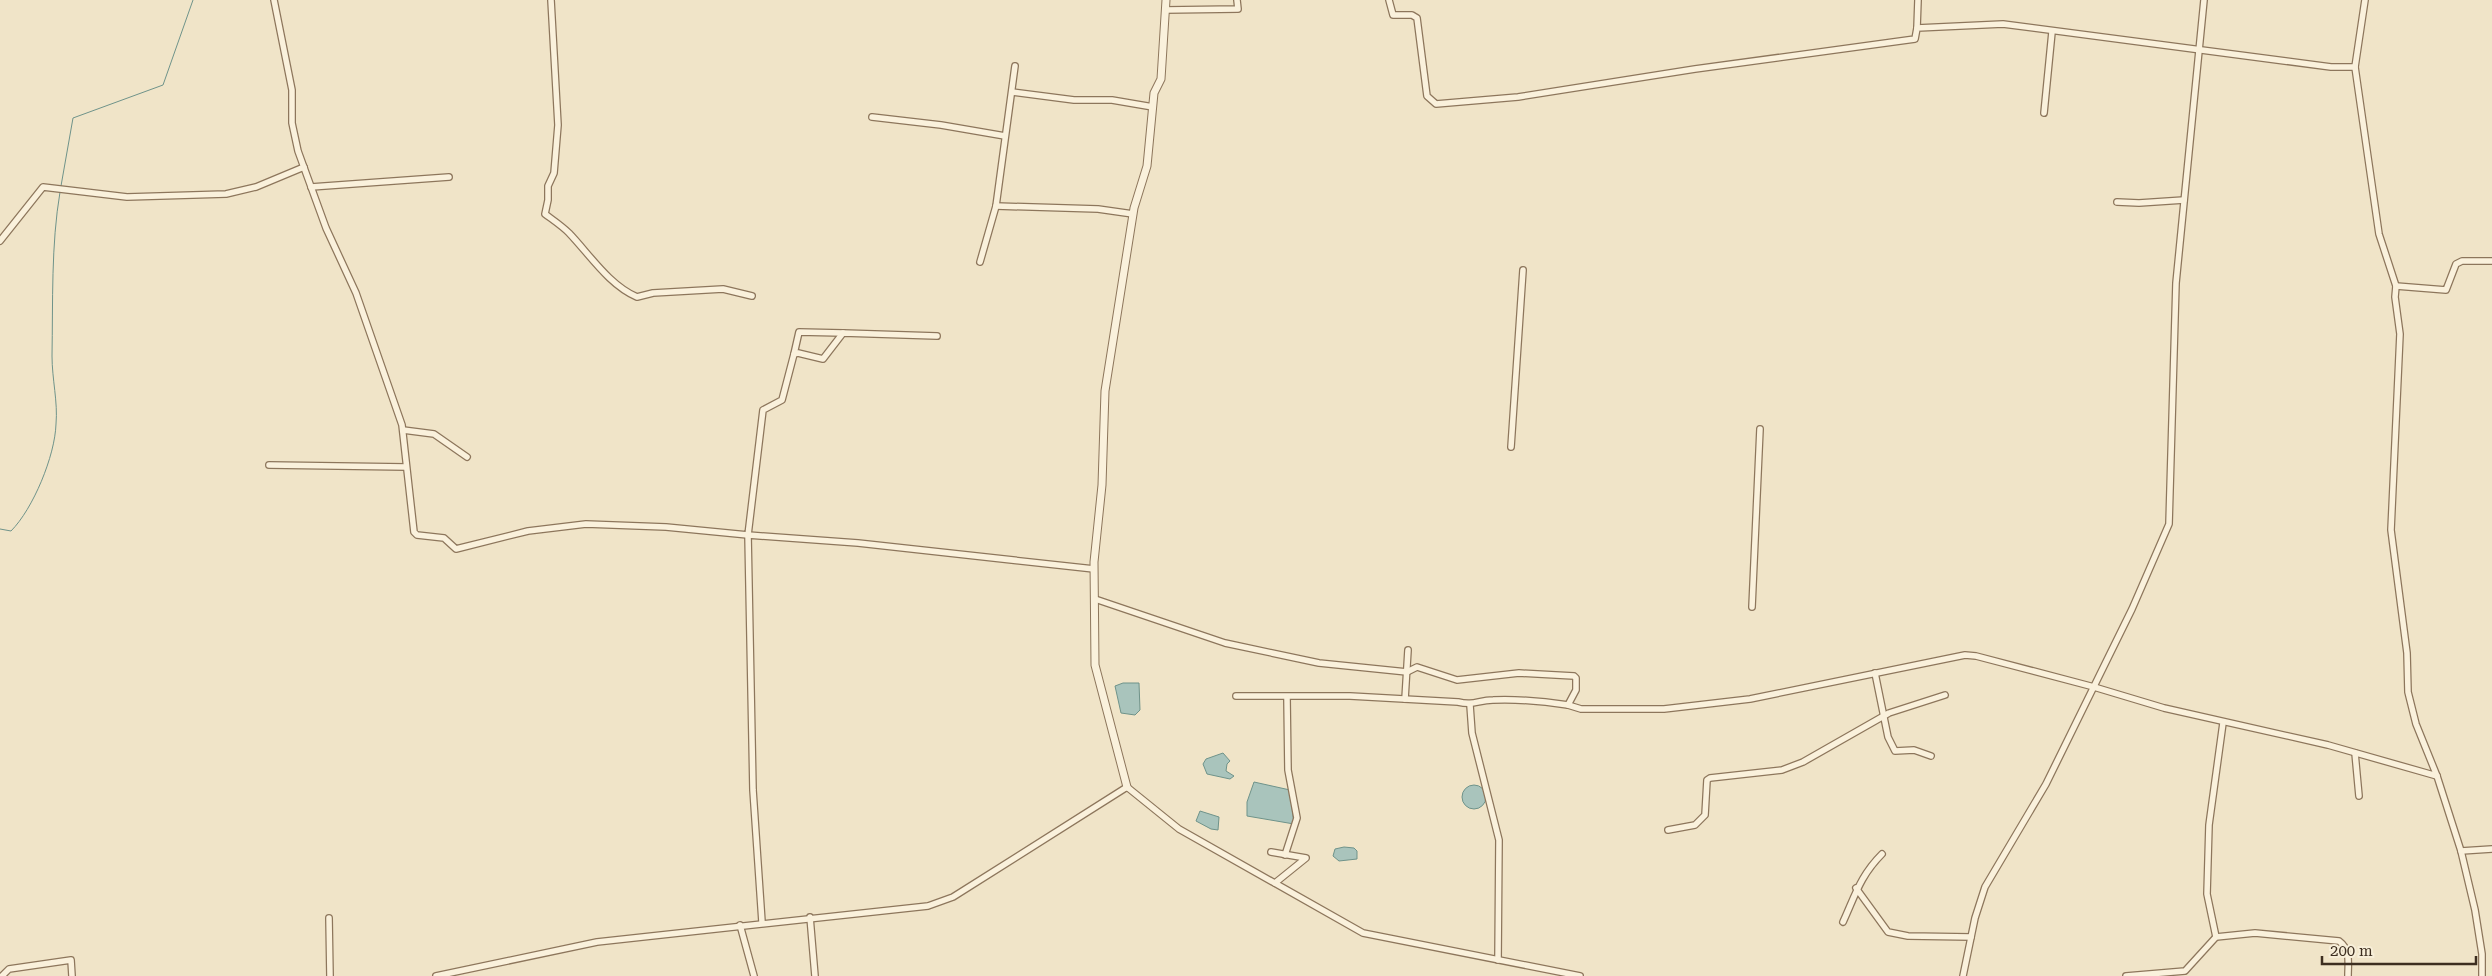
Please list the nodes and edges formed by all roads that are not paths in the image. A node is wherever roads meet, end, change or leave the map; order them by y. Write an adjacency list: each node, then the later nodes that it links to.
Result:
1 (274, 0): 20 (street)
2 (551, 0): 32 (street)
3 (1166, 0): 9 (street)
4 (1237, 0): 9 (street)
5 (1389, 0): 10 (street)
6 (1918, 0): 10 (street)
7 (2204, 0): 12 (street)
8 (2365, 0): 14 (street)
9 (1166, 10): 16 (street)
10 (1917, 28): 11 (street)
11 (2052, 32): 12 (street); 17 (street)
12 (2200, 48): 14 (street); 23 (street)
13 (1015, 66): 15 (street)
14 (2355, 67): 31 (street)
15 (1012, 92): 16 (street); 19 (street)
16 (1152, 107): 26 (street)
17 (2044, 113)
18 (872, 117): 19 (street)
19 (1005, 136): 25 (street)
20 (304, 167): 22 (street); 27 (street)
21 (448, 177): 22 (street)
22 (311, 187): 37 (street)
23 (2184, 200): 24 (street); 49 (street)
24 (2117, 202)
25 (996, 206): 26 (street); 29 (street)
26 (1133, 214): 43 (street)
27 (0, 240)
28 (2492, 261): 31 (street)
29 (980, 262)
30 (1523, 270): 38 (street)
31 (2396, 286): 60 (street)
32 (752, 296)
33 (844, 334): 34 (street); 35 (street); 35 (street)
34 (937, 336)
35 (794, 354): 42 (street)
36 (1760, 429): 45 (street)
37 (403, 430): 39 (street); 41 (street)
38 (1511, 447)
39 (466, 457)
40 (269, 465): 41 (street)
41 (406, 467): 42 (street)
42 (748, 534): 43 (street); 73 (street)
43 (1094, 569): 44 (street)
44 (1095, 598): 47 (street); 61 (street)
45 (1752, 607)
46 (1408, 650): 47 (street)
47 (1407, 672): 53 (street); 55 (street)
48 (1874, 672): 49 (street); 55 (street); 56 (street)
49 (2094, 687): 57 (street); 77 (street)
50 (1945, 695): 56 (street)
51 (1236, 696): 52 (street)
52 (1287, 698): 53 (street); 68 (street)
53 (1405, 699): 54 (street)
54 (1470, 705): 55 (street); 78 (street)
55 (1568, 706)
56 (1884, 717): 59 (street); 63 (street)
57 (2223, 723): 58 (street); 76 (street)
58 (2355, 753): 60 (street); 62 (street)
59 (1931, 756)
60 (2436, 776): 65 (street)
61 (1127, 786): 69 (street); 71 (street)
62 (2359, 796)
63 (1668, 830)
64 (2492, 849): 65 (street)
65 (2461, 851): 92 (street)
66 (1270, 852): 68 (street)
67 (1882, 854): 70 (street)
68 (1285, 855): 69 (street)
69 (1276, 883): 78 (street)
70 (1856, 888): 74 (street); 77 (street)
71 (810, 917): 73 (street); 85 (street)
72 (329, 918): 82 (street)
73 (762, 922): 75 (street)
74 (1843, 922)
75 (740, 925): 83 (street); 84 (street)
76 (2216, 936): 79 (street); 91 (street)
77 (1971, 937): 87 (street)
78 (1498, 960): 86 (street)
79 (2186, 971): 89 (street); 90 (street)
80 (2, 976): 81 (street)
81 (72, 976)
82 (330, 976)
83 (436, 976)
84 (754, 976)
85 (815, 976)
86 (1580, 976)
87 (1963, 976)
88 (2126, 976): 89 (street)
89 (2141, 976)
90 (2180, 976)
91 (2348, 976)
92 (2482, 976)

